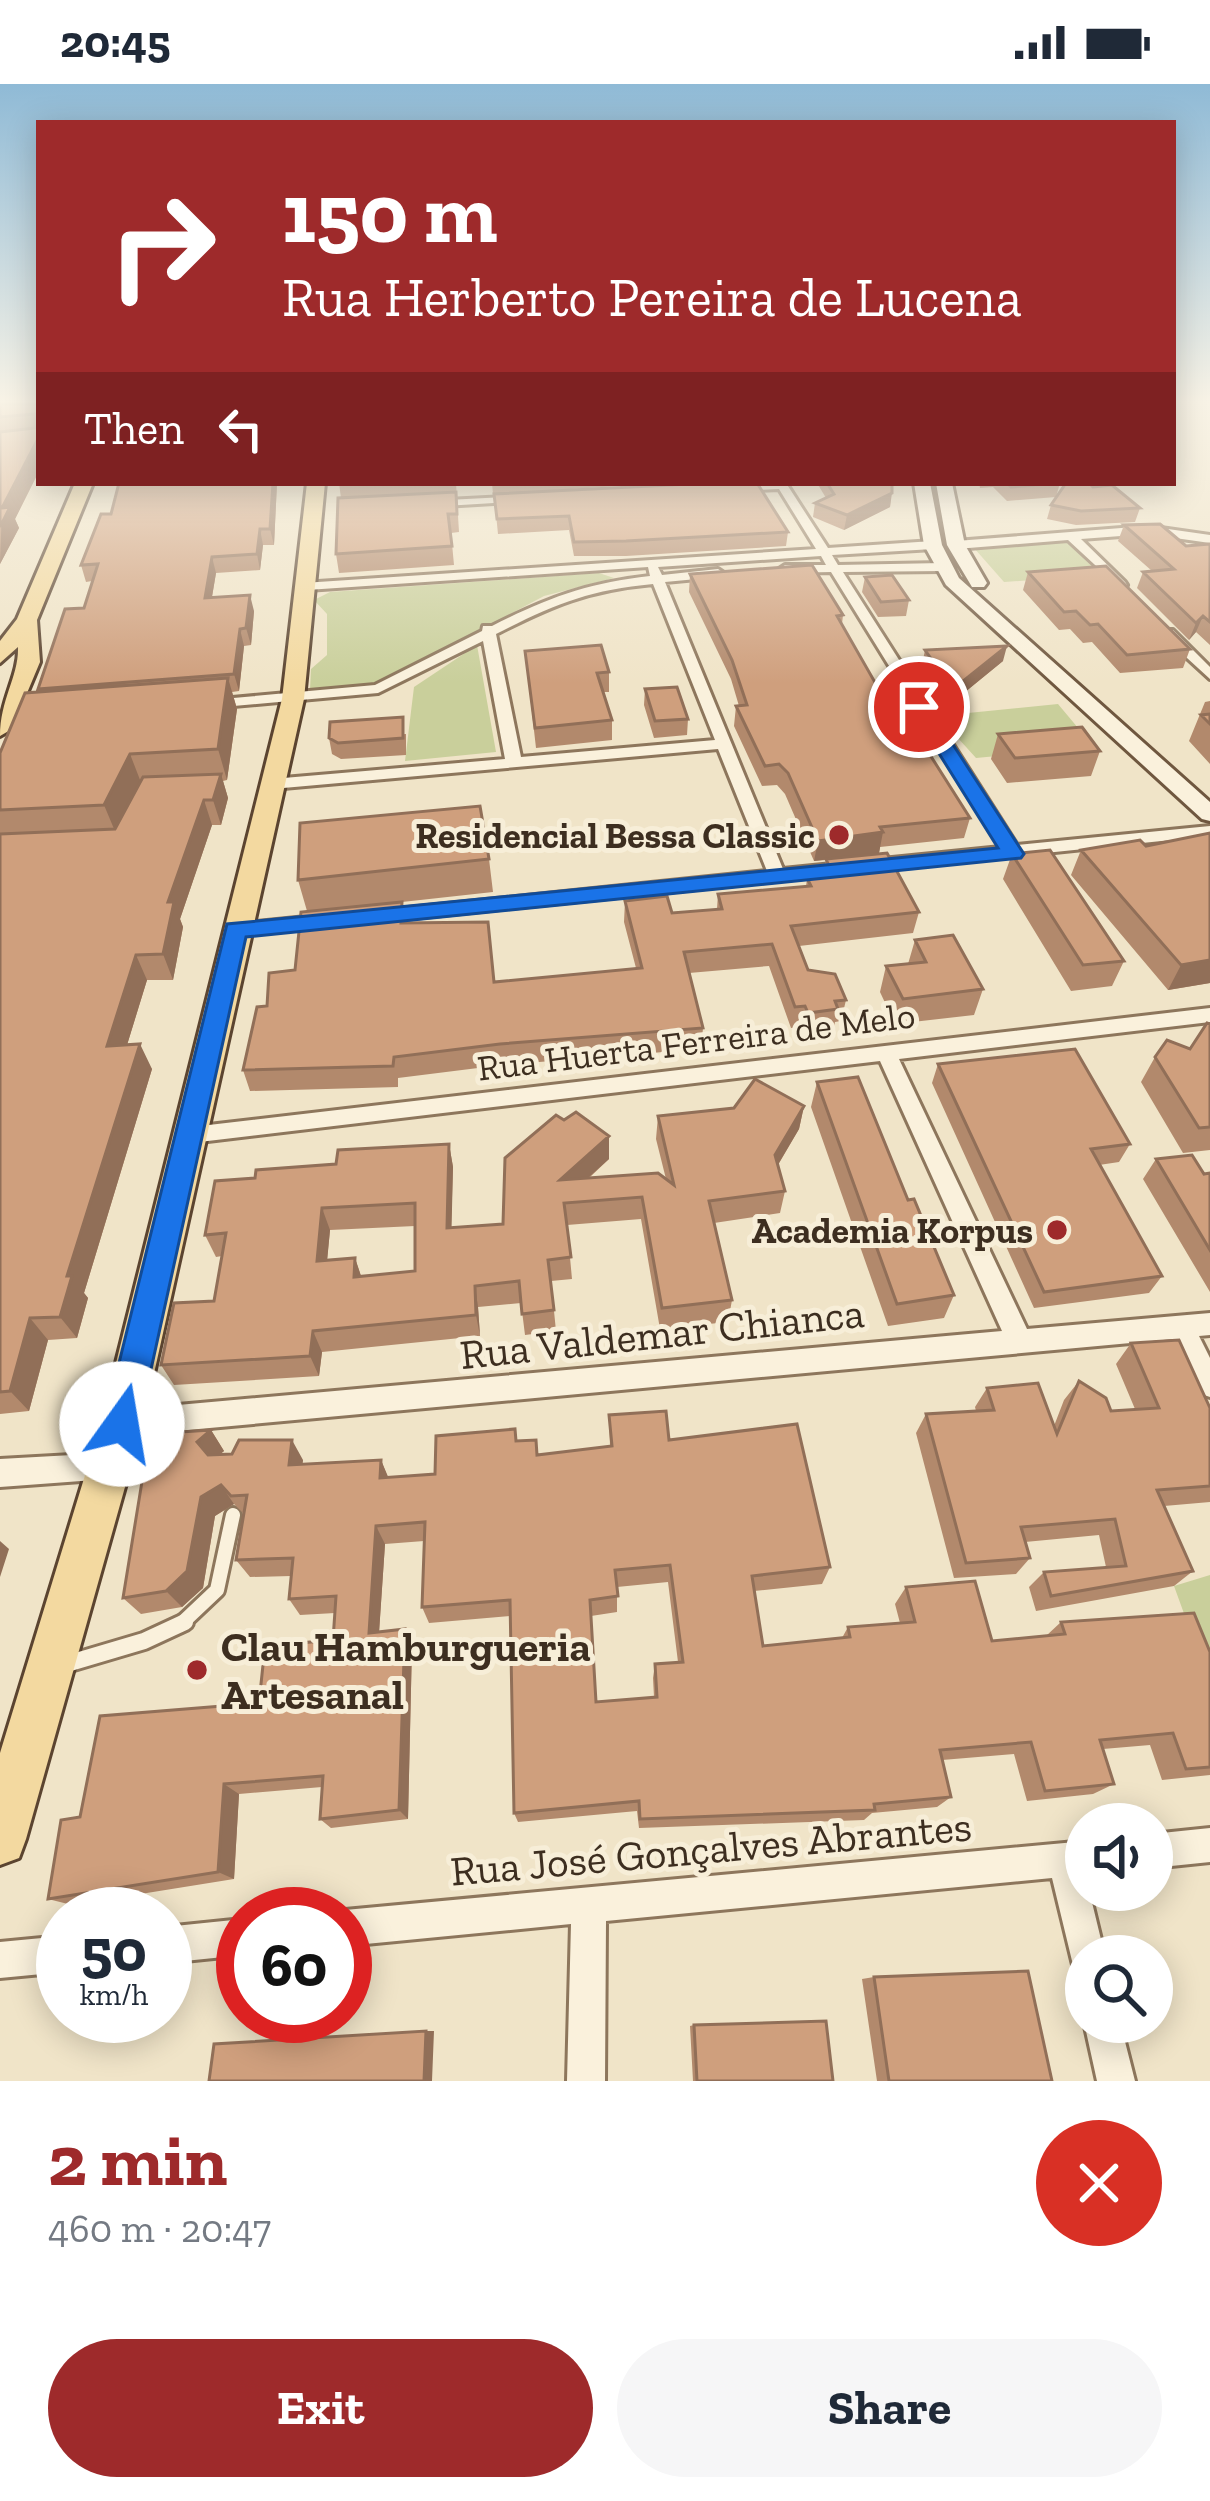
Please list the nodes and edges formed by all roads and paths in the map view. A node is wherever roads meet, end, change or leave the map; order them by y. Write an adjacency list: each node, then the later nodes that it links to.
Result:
1 (78, 497): 20 (main road)
2 (315, 497): 9 (main road)
3 (790, 497): 14 (street)
4 (925, 497): 12 (main road)
5 (947, 497): 13 (main road)
6 (548, 498): 7 (street)
7 (408, 505)
8 (337, 509): 9 (street)
9 (314, 510): 17 (main road)
10 (1072, 537): 11 (street); 13 (street); 18 (street)
11 (1210, 539)
12 (933, 545): 14 (street); 15 (main road)
13 (956, 545): 30 (main road)
14 (826, 558): 15 (street); 16 (street); 33 (street)
15 (943, 567): 31 (main road)
16 (654, 571): 17 (street); 21 (street); 27 (street)
17 (307, 586): 24 (main road)
18 (1133, 598)
19 (1149, 614): 23 (street)
20 (28, 620): 22 (main road); 26 (main road)
21 (488, 629): 24 (street); 28 (street)
22 (0, 656)
23 (1210, 675)
24 (293, 698): 25 (street); 29 (main road)
25 (192, 705)
26 (12, 721)
27 (725, 744): 28 (street); 34 (street)
28 (514, 763): 29 (street)
29 (272, 784): 35 (main road)
30 (1210, 791)
31 (1210, 814)
32 (1210, 831): 33 (street)
33 (1013, 854): 34 (street)
34 (778, 878): 35 (street)
35 (236, 930): 38 (main road)
36 (1210, 1016): 37 (street, Rua Huerta Ferreira de Melo)
37 (886, 1052): 38 (street, Rua Huerta Ferreira de Melo); 41 (street)
38 (191, 1133): 43 (main road)
39 (1210, 1324): 40 (street, Rua Valdemar Chianca)
40 (1181, 1326): 41 (street, Rua Valdemar Chianca); 42 (street)
41 (1019, 1340): 43 (street, Rua Valdemar Chianca)
42 (1210, 1384)
43 (122, 1424): 44 (main road)
44 (117, 1466): 45 (street); 47 (main road)
45 (0, 1472)
46 (233, 1515): 47 (lane)
47 (54, 1667): 48 (main road)
48 (0, 1839)
49 (1210, 1845): 50 (street)
50 (1173, 1849)
51 (1065, 1860): 52 (street, Rua José Gonçalves Abrantes)
52 (589, 1905): 53 (street, Rua José Gonçalves Abrantes); 57 (street)
53 (372, 1925)
54 (36, 1957): 55 (street)
55 (0, 1960)
56 (1107, 2043): 58 (street)
57 (586, 2081)
58 (1115, 2081)

